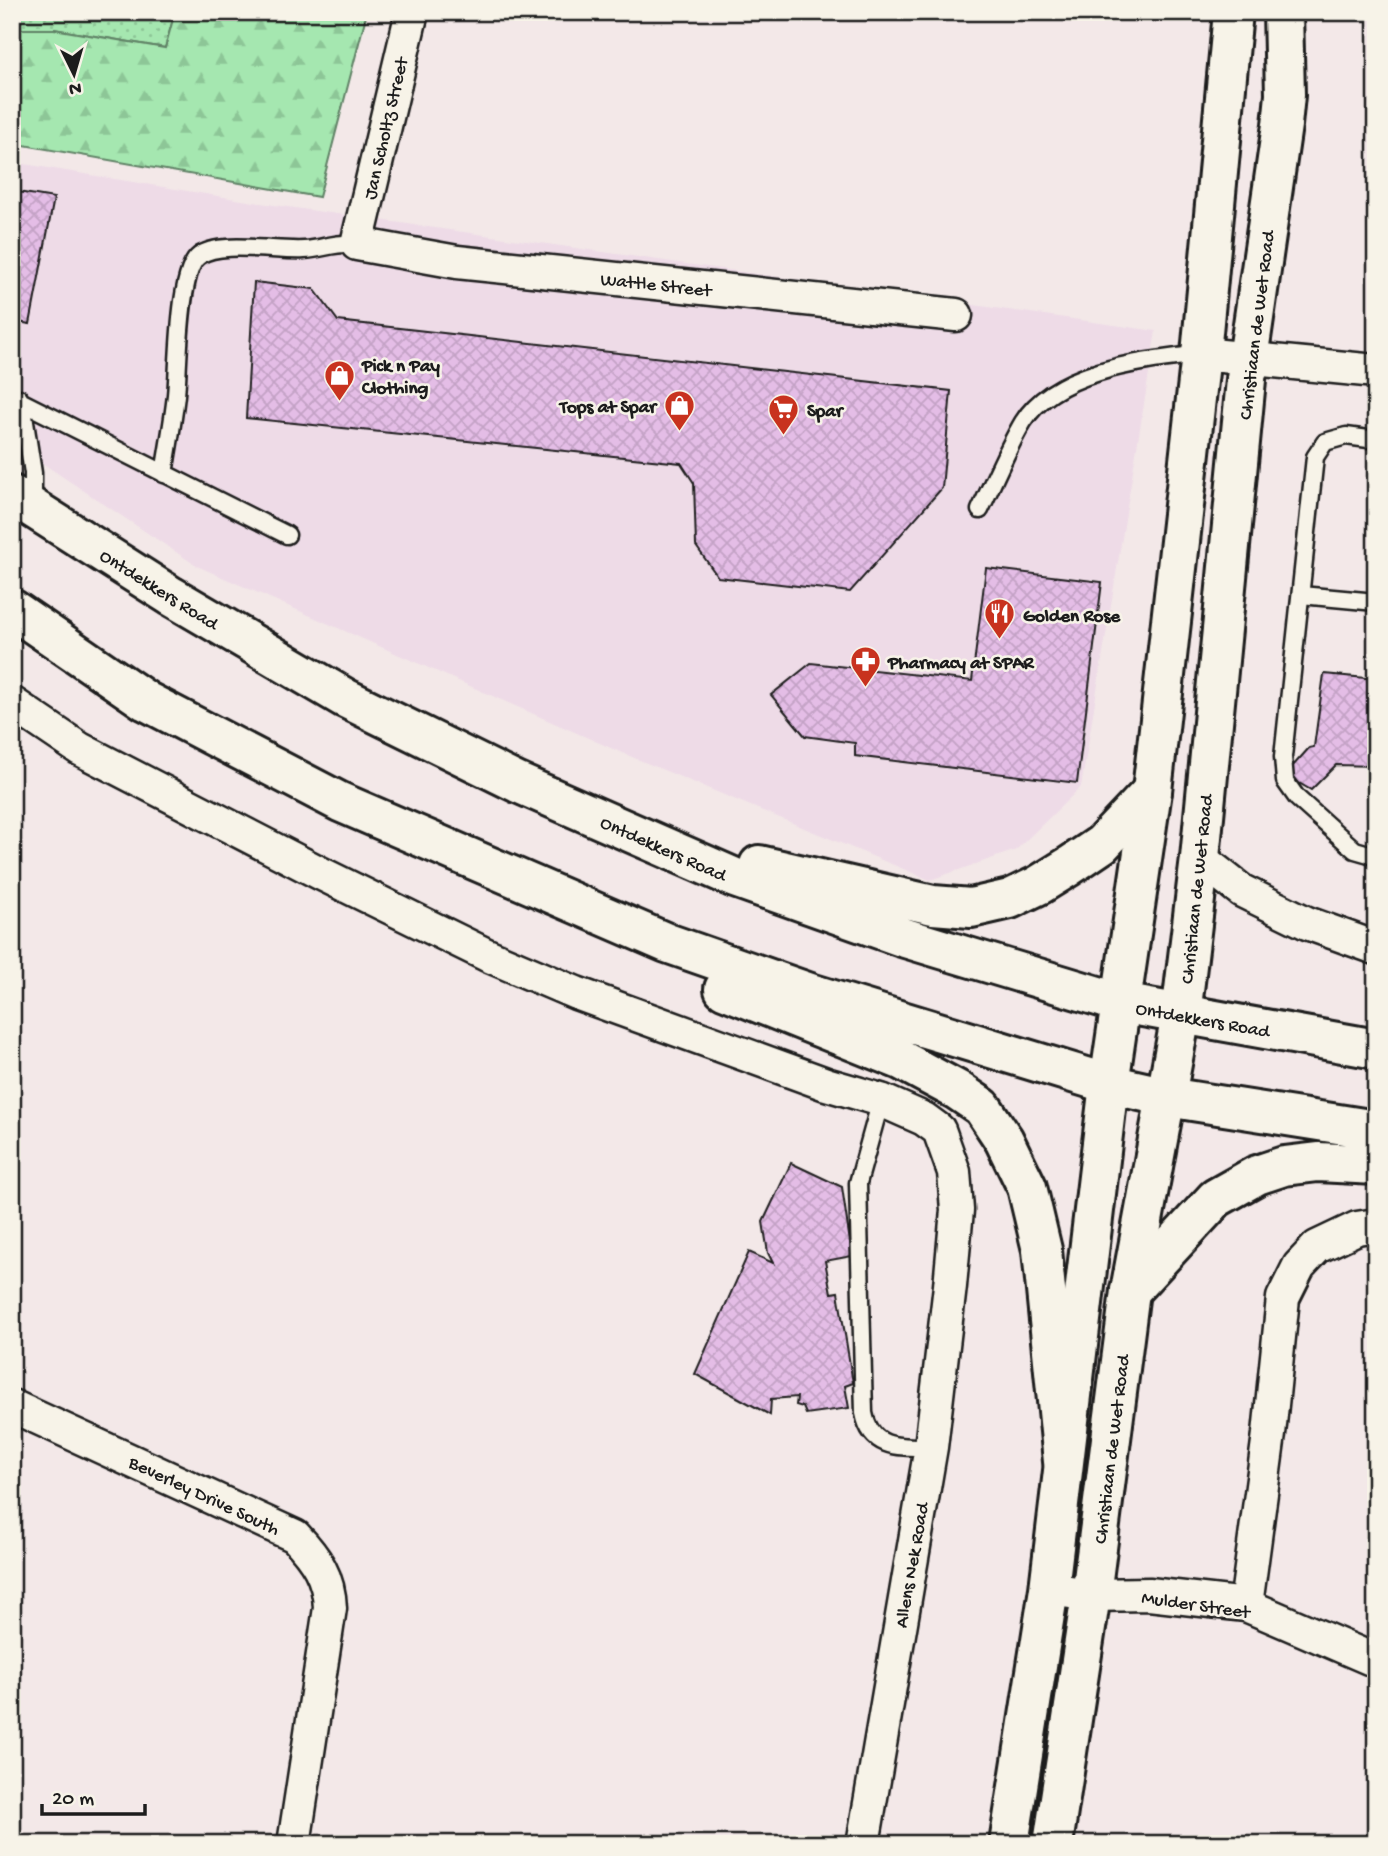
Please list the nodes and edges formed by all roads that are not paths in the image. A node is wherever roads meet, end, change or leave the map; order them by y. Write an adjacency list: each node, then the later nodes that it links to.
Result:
1 (412, 12): 4 (street, Jan Scholtz Street)
2 (1233, 12): 6 (main road)
3 (1283, 12): 7 (main road, Christiaan de Wet Road)
4 (356, 244): 5 (street, Wattle Street); 12 (lane)
5 (956, 315)
6 (1201, 354): 7 (street); 14 (lane); 20 (main road)
7 (1248, 359): 8 (street); 24 (main road, Christiaan de Wet Road)
8 (1376, 371)
9 (12, 388): 10 (lane)
10 (17, 400): 12 (lane); 13 (lane)
11 (1376, 440): 16 (lane)
12 (164, 474): 15 (lane)
13 (23, 502): 22 (main road, Ontdekkers Road)
14 (980, 510)
15 (287, 536)
16 (1301, 595): 17 (lane); 23 (lane)
17 (1376, 602)
18 (12, 609): 21 (main road)
19 (12, 703): 31 (street)
20 (1152, 791): 22 (main road); 26 (main road)
21 (340, 802): 29 (main road); 38 (main road)
22 (657, 845): 26 (main road, Ontdekkers Road)
23 (1376, 856)
24 (1200, 858): 25 (street); 27 (main road, Christiaan de Wet Road)
25 (1376, 948)
26 (1121, 1003): 27 (main road, Ontdekkers Road); 29 (main road)
27 (1181, 1015): 28 (main road, Ontdekkers Road); 30 (main road, Christiaan de Wet Road)
28 (1376, 1049)
29 (1109, 1084): 30 (main road); 38 (main road)
30 (1167, 1097): 32 (main road); 35 (main road, Christiaan de Wet Road)
31 (881, 1100): 37 (street, Allens Nek Road); 37 (lane)
32 (1376, 1130)
33 (1376, 1165): 35 (main road)
34 (1376, 1225): 41 (street)
35 (1130, 1291): 40 (main road, Christiaan de Wet Road)
36 (12, 1406): 43 (street, Beverley Drive South)
37 (931, 1447): 44 (street, Allens Nek Road)
38 (1063, 1461): 39 (main road)
39 (1049, 1589): 40 (street, Mulder Street); 45 (main road)
40 (1091, 1595): 41 (street, Mulder Street); 46 (main road, Christiaan de Wet Road)
41 (1246, 1605): 42 (street, Mulder Street)
42 (1376, 1661)
43 (294, 1844)
44 (863, 1844)
45 (1009, 1844)
46 (1054, 1844)

